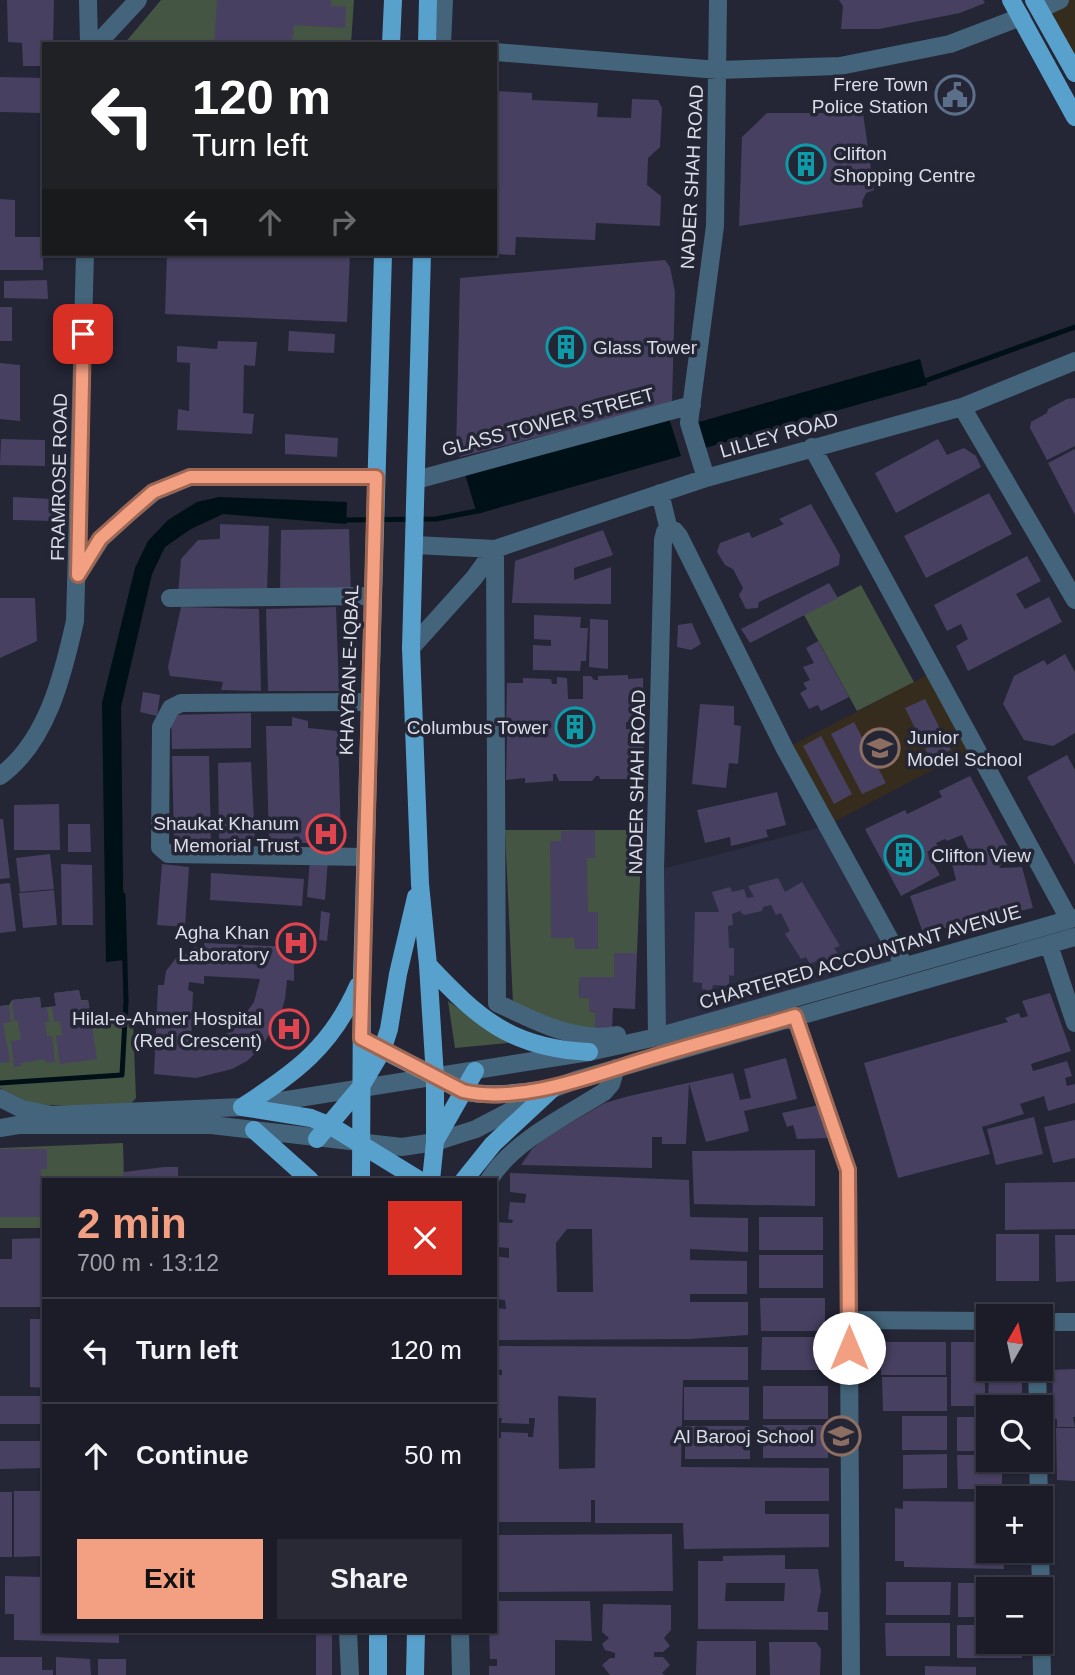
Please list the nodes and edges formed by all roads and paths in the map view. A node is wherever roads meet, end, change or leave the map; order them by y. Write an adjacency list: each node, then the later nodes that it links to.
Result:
1 (88, 0): 11 (street)
2 (138, 0): 12 (street)
3 (393, 0): 13 (main road)
4 (428, 0): 14 (main road)
5 (444, 0): 15 (street)
6 (718, 0): 17 (street, NADER SHAH ROAD)
7 (1011, 0): 10 (main road)
8 (1060, 0): 9 (street)
9 (1037, 4): 18 (main road)
10 (1021, 17): 17 (street); 19 (main road)
11 (89, 42)
12 (99, 42)
13 (390, 42)
14 (427, 42)
15 (442, 42)
16 (497, 51): 17 (street)
17 (718, 70): 24 (street, NADER SHAH ROAD)
18 (1075, 73)
19 (1075, 117)
20 (85, 256): 34 (street, FRAMROSE ROAD)
21 (383, 256): 27 (main road, KHAYBAN-E-IQBAL)
22 (422, 256): 29 (main road)
23 (1075, 361): 25 (street, LILLEY ROAD)
24 (692, 405): 28 (street, NADER SHAH ROAD); 29 (street, GLASS TOWER STREET)
25 (962, 407): 26 (street, LILLEY ROAD); 37 (street)
26 (812, 447): 28 (street, LILLEY ROAD); 43 (street)
27 (376, 477): 34 (street); 35 (main road, KHAYBAN-E-IQBAL)
28 (706, 478): 30 (street, LILLEY ROAD)
29 (416, 480): 32 (main road)
30 (660, 493): 31 (street); 33 (street, LILLEY ROAD)
31 (669, 530): 47 (street); 54 (street, NADER SHAH ROAD)
32 (415, 545): 33 (street, LILLEY ROAD); 38 (main road)
33 (495, 550): 38 (street); 49 (street)
34 (78, 575): 40 (street, FRAMROSE ROAD)
35 (372, 596): 36 (street); 39 (main road, KHAYBAN-E-IQBAL)
36 (170, 598)
37 (1075, 600)
38 (411, 648): 42 (main road)
39 (370, 702): 41 (main road, KHAYBAN-E-IQBAL); 41 (street)
40 (0, 776)
41 (365, 857): 48 (main road, KHAYBAN-E-IQBAL)
42 (420, 884): 46 (main road); 55 (main road)
43 (1072, 919): 47 (street, CHARTERED ACCOUNTANT AVENUE)
44 (1075, 937): 45 (street, CHARTERED ACCOUNTANT AVENUE)
45 (1049, 945): 50 (street, CHARTERED ACCOUNTANT AVENUE); 51 (street)
46 (428, 965): 52 (main road); 59 (main road)
47 (904, 965): 54 (street, CHARTERED ACCOUNTANT AVENUE)
48 (362, 977): 53 (main road, KHAYBAN-E-IQBAL); 64 (main road)
49 (497, 1003): 52 (street); 54 (street)
50 (795, 1016): 54 (street, CHARTERED ACCOUNTANT AVENUE); 78 (street)
51 (1075, 1023)
52 (499, 1028): 56 (main road)
53 (361, 1038): 55 (main road); 60 (main road, KHAYBAN-E-IQBAL)
54 (659, 1039): 56 (street); 57 (street)
55 (382, 1051): 59 (main road); 60 (main road)
56 (589, 1052): 58 (street)
57 (617, 1068): 61 (street); 77 (street)
58 (475, 1071): 59 (street); 62 (main road)
59 (435, 1077): 60 (street); 62 (main road); 70 (main road)
60 (360, 1088): 64 (street); 69 (main road); 71 (main road, KHAYBAN-E-IQBAL)
61 (552, 1089): 62 (main road); 70 (street); 76 (main road)
62 (463, 1091): 70 (main road)
63 (0, 1098): 64 (street)
64 (242, 1107): 69 (main road)
65 (0, 1114): 66 (street)
66 (19, 1125): 67 (street); 68 (street)
67 (0, 1128)
68 (254, 1130): 69 (street); 72 (main road)
69 (324, 1132): 71 (main road)
70 (435, 1142): 71 (street); 75 (main road)
71 (360, 1144): 73 (main road, KHAYBAN-E-IQBAL); 74 (main road)
72 (308, 1178)
73 (361, 1178)
74 (418, 1178)
75 (420, 1178)
76 (466, 1178)
77 (490, 1178)
78 (849, 1320): 79 (street); 91 (street)
79 (976, 1321)
80 (1054, 1322): 81 (street)
81 (1075, 1322)
82 (348, 1633): 87 (street)
83 (378, 1633): 88 (main road)
84 (416, 1633): 89 (main road)
85 (460, 1633): 90 (street)
86 (1042, 1654): 92 (street)
87 (350, 1675)
88 (378, 1675)
89 (415, 1675)
90 (461, 1675)
91 (851, 1675)
92 (1042, 1675)

